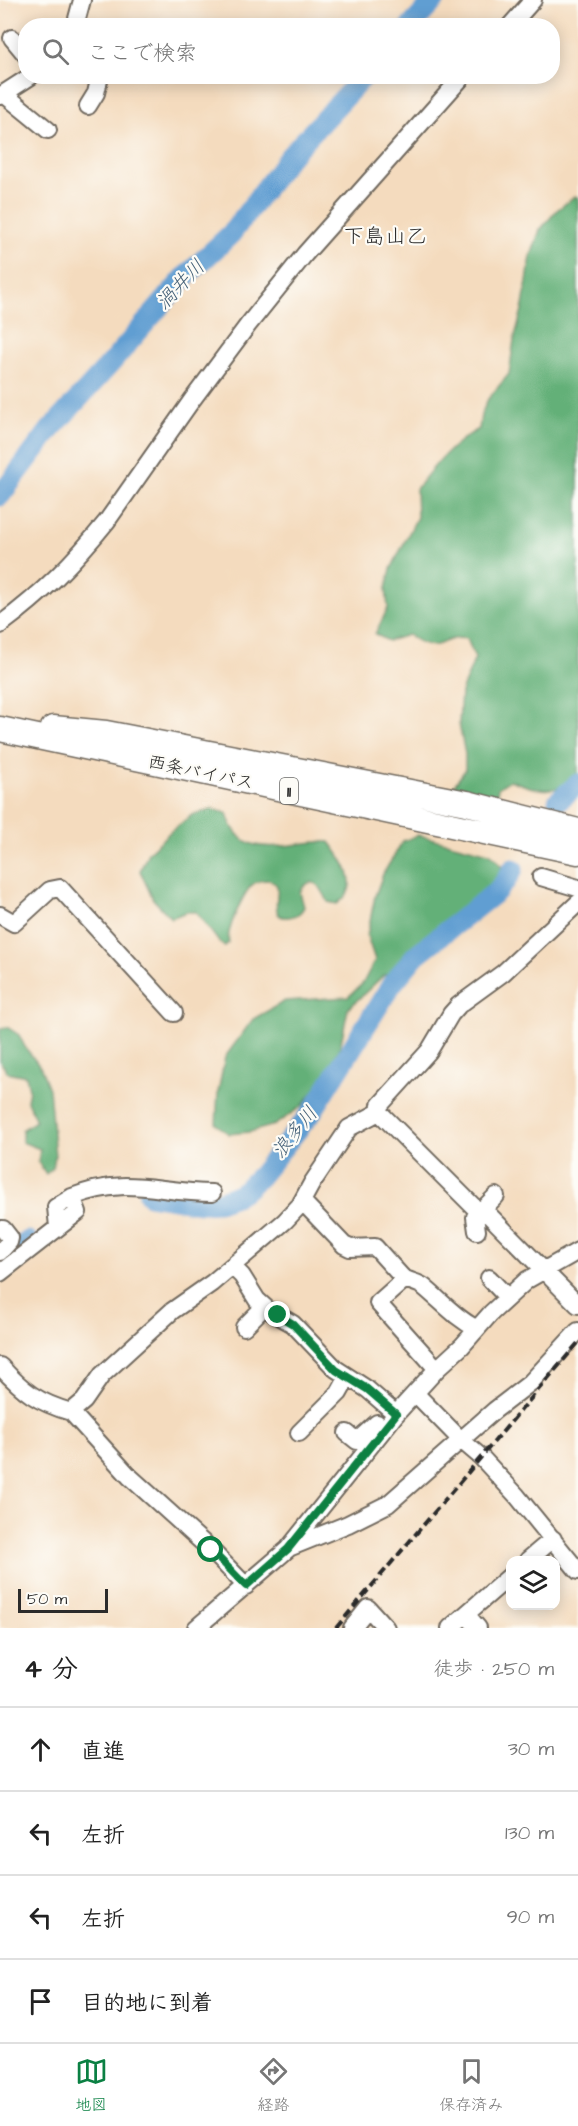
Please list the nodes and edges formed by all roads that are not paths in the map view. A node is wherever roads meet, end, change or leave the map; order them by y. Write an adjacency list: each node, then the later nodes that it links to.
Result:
1 (81, 0): 3 (street)
2 (533, 0): 4 (street)
3 (77, 18)
4 (517, 18)
5 (12, 38): 6 (street)
6 (18, 45)
7 (19, 84): 10 (street)
8 (98, 84): 11 (street)
9 (456, 84): 13 (street)
10 (2, 95): 12 (street)
11 (88, 106)
12 (48, 130)
13 (0, 625)
14 (0, 722): 16 (highway, 西条バイパス / 11)
15 (0, 729): 17 (highway, 西条バイパス / 11)
16 (578, 831)
17 (578, 852)
18 (542, 877): 19 (street)
19 (578, 888)
20 (578, 903): 23 (street)
21 (0, 915): 22 (street)
22 (174, 1013)
23 (379, 1112): 26 (street); 27 (street)
24 (212, 1193): 34 (street)
25 (496, 1196): 27 (street)
26 (302, 1201): 32 (street); 36 (street)
27 (479, 1211): 29 (street); 33 (street)
28 (0, 1229): 31 (street)
29 (477, 1231)
30 (578, 1251): 33 (street)
31 (0, 1252)
32 (232, 1266): 39 (street); 48 (street)
33 (542, 1270): 37 (street); 38 (street)
34 (0, 1273)
35 (489, 1278): 37 (street)
36 (405, 1279): 41 (street); 44 (street)
37 (507, 1297): 41 (street)
38 (578, 1305)
39 (264, 1306): 40 (street); 45 (street)
40 (244, 1327)
41 (477, 1329): 44 (street)
42 (578, 1331): 51 (street)
43 (0, 1366): 48 (street)
44 (437, 1369): 46 (street)
45 (348, 1377): 47 (street); 49 (street)
46 (415, 1393): 47 (street); 51 (street)
47 (393, 1411): 50 (street); 53 (street)
48 (71, 1412): 57 (street)
49 (300, 1433)
50 (347, 1433)
51 (461, 1440): 52 (street); 53 (street)
52 (553, 1539): 54 (street); 55 (street)
53 (288, 1549): 57 (street)
54 (533, 1556)
55 (575, 1560)
56 (506, 1579): 58 (street)
57 (246, 1586): 59 (street)
58 (466, 1614): 62 (street); 63 (street)
59 (196, 1628)
60 (352, 1628): 61 (street)
61 (386, 1628)
62 (450, 1628)
63 (478, 1628)

